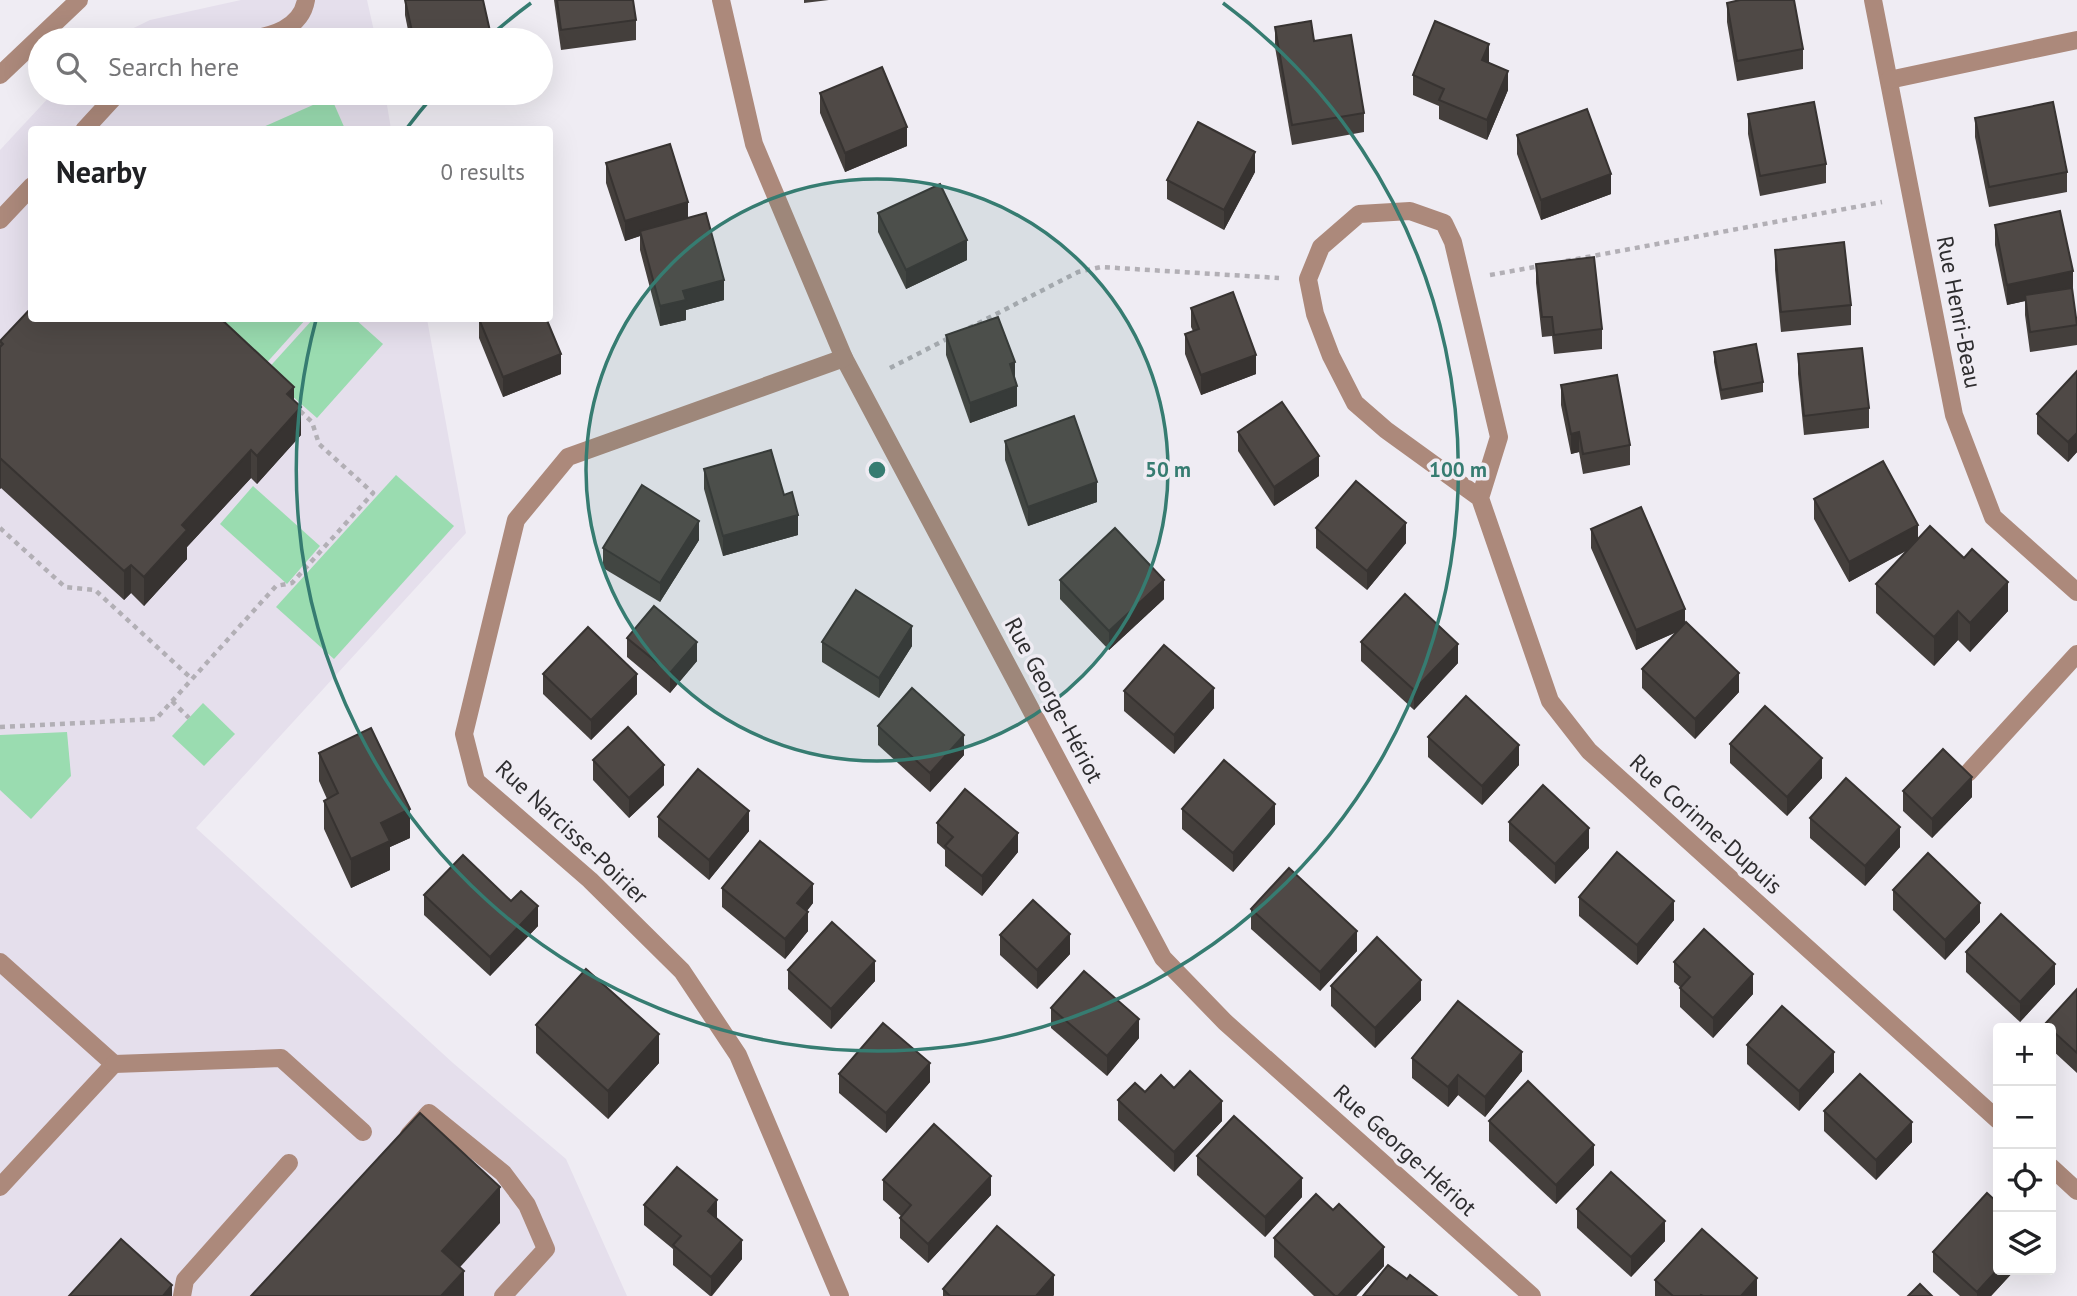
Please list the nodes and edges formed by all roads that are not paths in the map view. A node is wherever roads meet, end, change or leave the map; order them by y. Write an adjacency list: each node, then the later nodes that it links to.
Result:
1 (79, 0): 5 (street)
2 (306, 0): 6 (street)
3 (721, 0): 15 (street, Rue George-Hériot)
4 (1873, 0): 10 (street, Rue Henri-Beau)
5 (50, 28)
6 (285, 28)
7 (2077, 40): 10 (street)
8 (28, 48): 9 (street)
9 (0, 75)
10 (1889, 80): 17 (street, Rue Henri-Beau)
11 (107, 105): 12 (street)
12 (88, 126)
13 (28, 190): 14 (street)
14 (0, 220)
15 (845, 358): 31 (street, Rue Narcisse-Poirier); 32 (street, Rue George-Hériot)
16 (1480, 498): 16 (street); 22 (street, Rue Corinne-Dupuis)
17 (2077, 592)
18 (2077, 654): 19 (street)
19 (1968, 773)
20 (0, 962): 21 (street)
21 (114, 1064): 23 (street); 27 (street)
22 (1993, 1115)
23 (363, 1132)
24 (402, 1143): 30 (street)
25 (289, 1163): 29 (street)
26 (2056, 1172): 28 (street)
27 (0, 1187)
28 (2077, 1191)
29 (181, 1296)
30 (503, 1296)
31 (840, 1296)
32 (1532, 1296)

